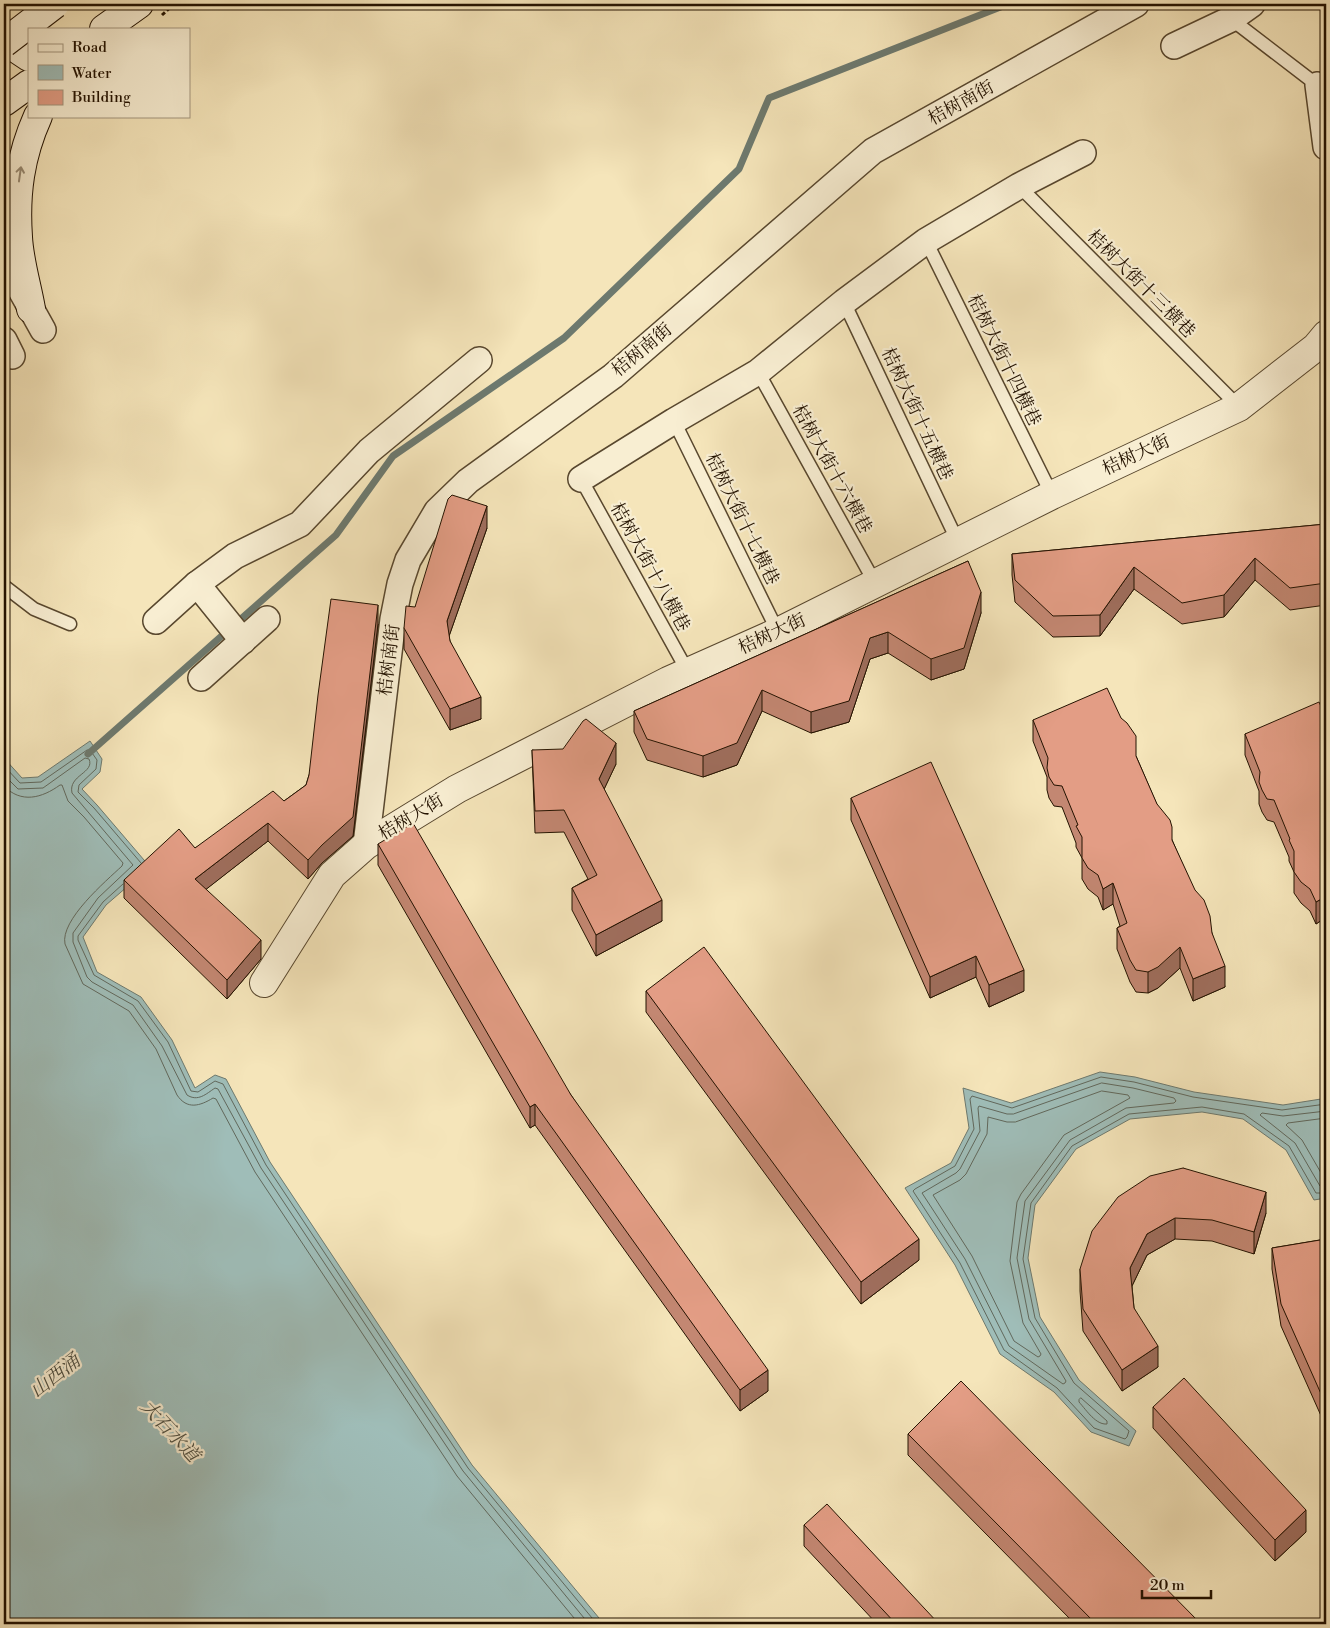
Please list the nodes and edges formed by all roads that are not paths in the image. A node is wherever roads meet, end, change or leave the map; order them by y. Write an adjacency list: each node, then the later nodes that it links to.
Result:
1 (55, 4): 8 (street, bridge)
2 (138, 4): 6 (street)
3 (1136, 4): 40 (street, 桔树南街)
4 (1252, 4): 5 (street)
5 (1231, 19): 9 (street); 12 (lane)
6 (105, 28)
7 (4, 34): 10 (street)
8 (4, 43)
9 (1174, 46)
10 (28, 56)
11 (28, 85): 13 (street)
12 (1322, 88): 15 (street)
13 (4, 102)
14 (37, 118): 21 (street, one-way to 14)
15 (1326, 147)
16 (1083, 153): 17 (street)
17 (1019, 186): 18 (street); 25 (lane, 桔树大街十三横巷)
18 (926, 241): 20 (street); 28 (lane, 桔树大街十四横巷)
19 (4, 260): 21 (street)
20 (844, 302): 24 (street); 29 (lane, 桔树大街十五横巷)
21 (37, 320)
22 (1326, 335): 25 (street, 桔树大街)
23 (479, 360): 31 (street)
24 (758, 372): 26 (street); 30 (lane, 桔树大街十六横巷)
25 (1239, 407): 28 (street, 桔树大街)
26 (674, 421): 27 (street); 36 (lane, 桔树大街十七横巷)
27 (581, 480): 38 (lane, 桔树大街十八横巷)
28 (1052, 495): 29 (street, 桔树大街)
29 (958, 542): 30 (street, 桔树大街)
30 (875, 583): 36 (street, 桔树大街)
31 (197, 584): 34 (street); 37 (street)
32 (4, 586): 35 (lane)
33 (268, 619): 37 (street)
34 (156, 621)
35 (70, 624)
36 (778, 632): 38 (street, 桔树大街)
37 (243, 641): 39 (street)
38 (688, 672): 40 (street, 桔树大街)
39 (201, 678)
40 (366, 845): 41 (street, 桔树大街)
41 (264, 983)

